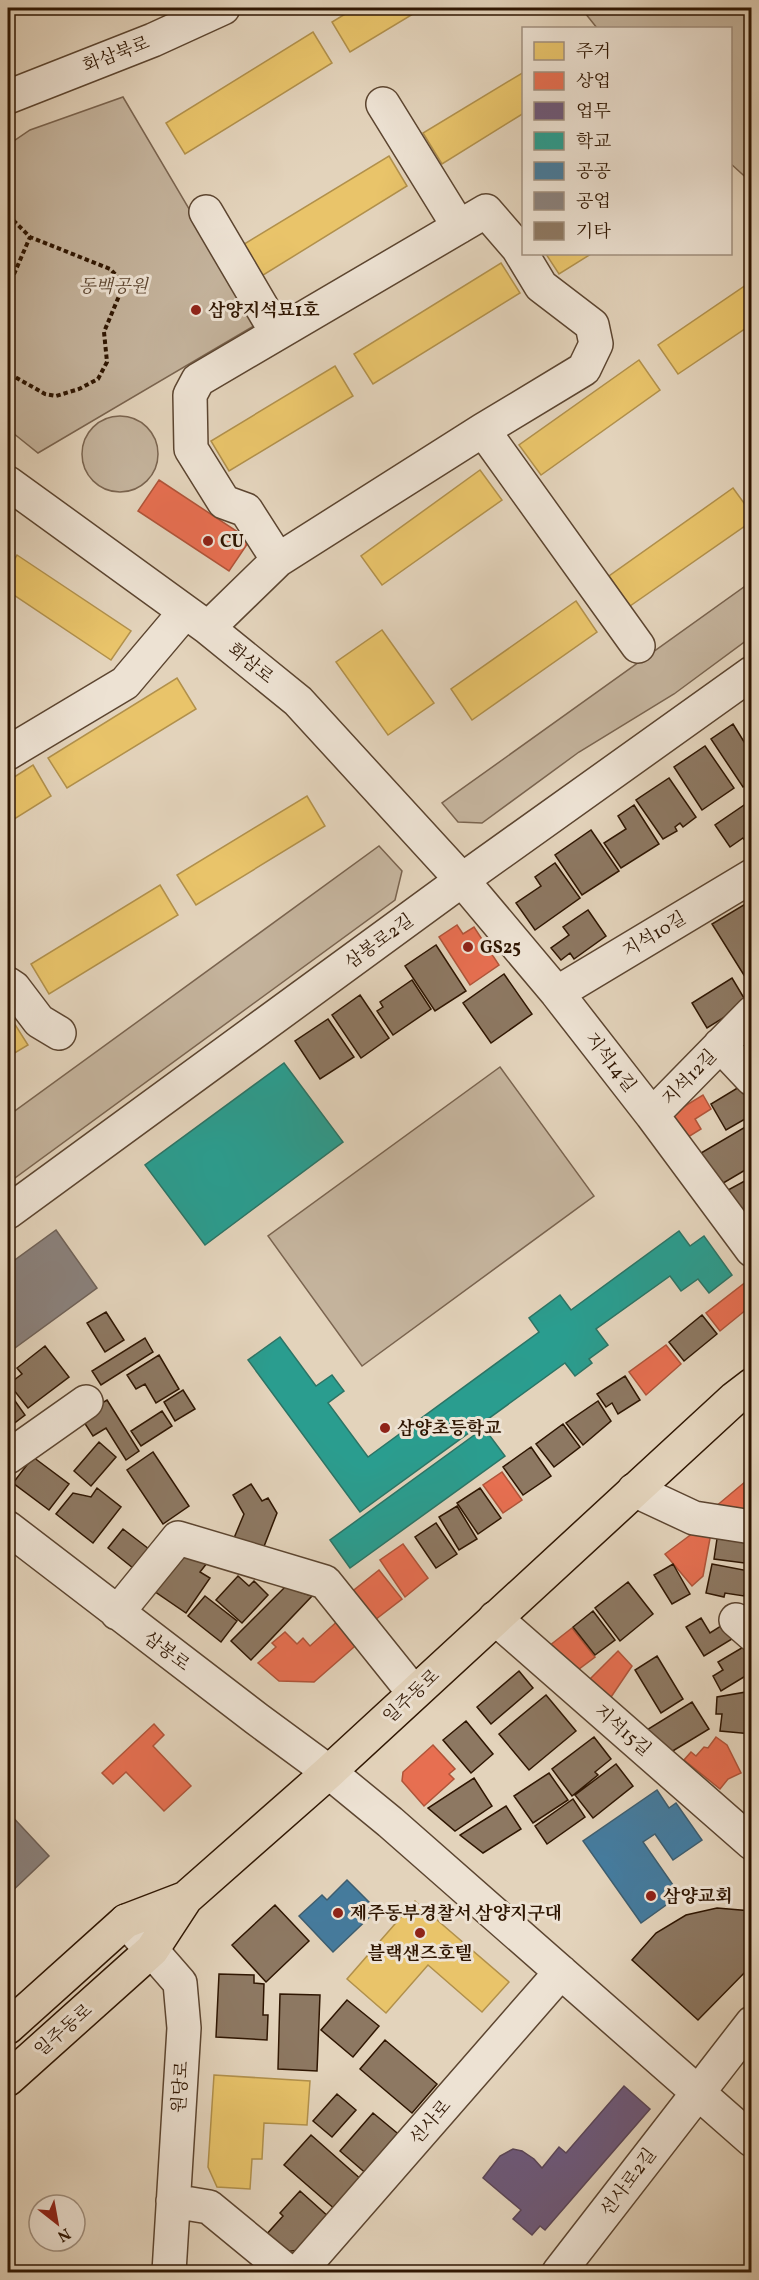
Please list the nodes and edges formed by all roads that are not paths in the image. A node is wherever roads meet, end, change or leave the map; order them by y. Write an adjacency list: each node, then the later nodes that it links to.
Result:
1 (223, 8): 2 (street, 화삼북로)
2 (8, 97)
3 (383, 104): 5 (street)
4 (206, 212): 8 (street)
5 (459, 227): 7 (street); 8 (street)
6 (522, 255): 9 (street)
7 (522, 255)
8 (277, 333): 11 (street)
9 (483, 430): 11 (street); 13 (street)
10 (8, 483): 12 (street, 화삼로)
11 (278, 560): 12 (street)
12 (196, 620): 15 (street); 17 (street, 화삼로)
13 (638, 646)
14 (752, 673): 17 (street, 삼봉로2길)
15 (8, 753)
16 (752, 876): 19 (street, 지석10길)
17 (462, 880): 19 (street, 지석14길); 25 (street, 삼봉로2길)
18 (8, 984): 21 (street)
19 (557, 993): 24 (street, 지석14길)
20 (752, 1013): 22 (street, 지석12길)
21 (59, 1033)
22 (720, 1045): 23 (street); 24 (street, 지석12길)
23 (752, 1080)
24 (652, 1115): 26 (street, 지석14길)
25 (8, 1212)
26 (752, 1250)
27 (752, 1385): 30 (main road, 일주동로)
28 (86, 1401): 29 (street)
29 (8, 1456)
30 (634, 1490): 31 (street); 34 (main road, 일주동로)
31 (752, 1527)
32 (8, 1528): 33 (street, 삼봉로)
33 (117, 1613): 35 (street); 36 (street, 삼봉로)
34 (495, 1618): 35 (main road, 일주동로); 37 (street, 지석15길)
35 (414, 1693): 36 (main road, 일주동로)
36 (329, 1772): 38 (main road, 일주동로); 41 (street)
37 (752, 1843)
38 (186, 1898): 39 (main road, 일주동로); 40 (main road, 일주동로)
39 (126, 1921): 40 (street, 원당로); 43 (main road, 일주동로)
40 (152, 1950): 44 (main road, 일주동로); 47 (street, 원당로)
41 (561, 1972): 45 (street); 50 (street, 선사로)
42 (752, 2023): 45 (street, 선사로2길)
43 (8, 2028)
44 (8, 2079)
45 (698, 2092): 46 (street); 51 (street, 선사로2길)
46 (752, 2140)
47 (173, 2201): 48 (street, 원당로); 49 (street)
48 (169, 2272)
49 (288, 2272)
50 (299, 2272)
51 (559, 2272)

